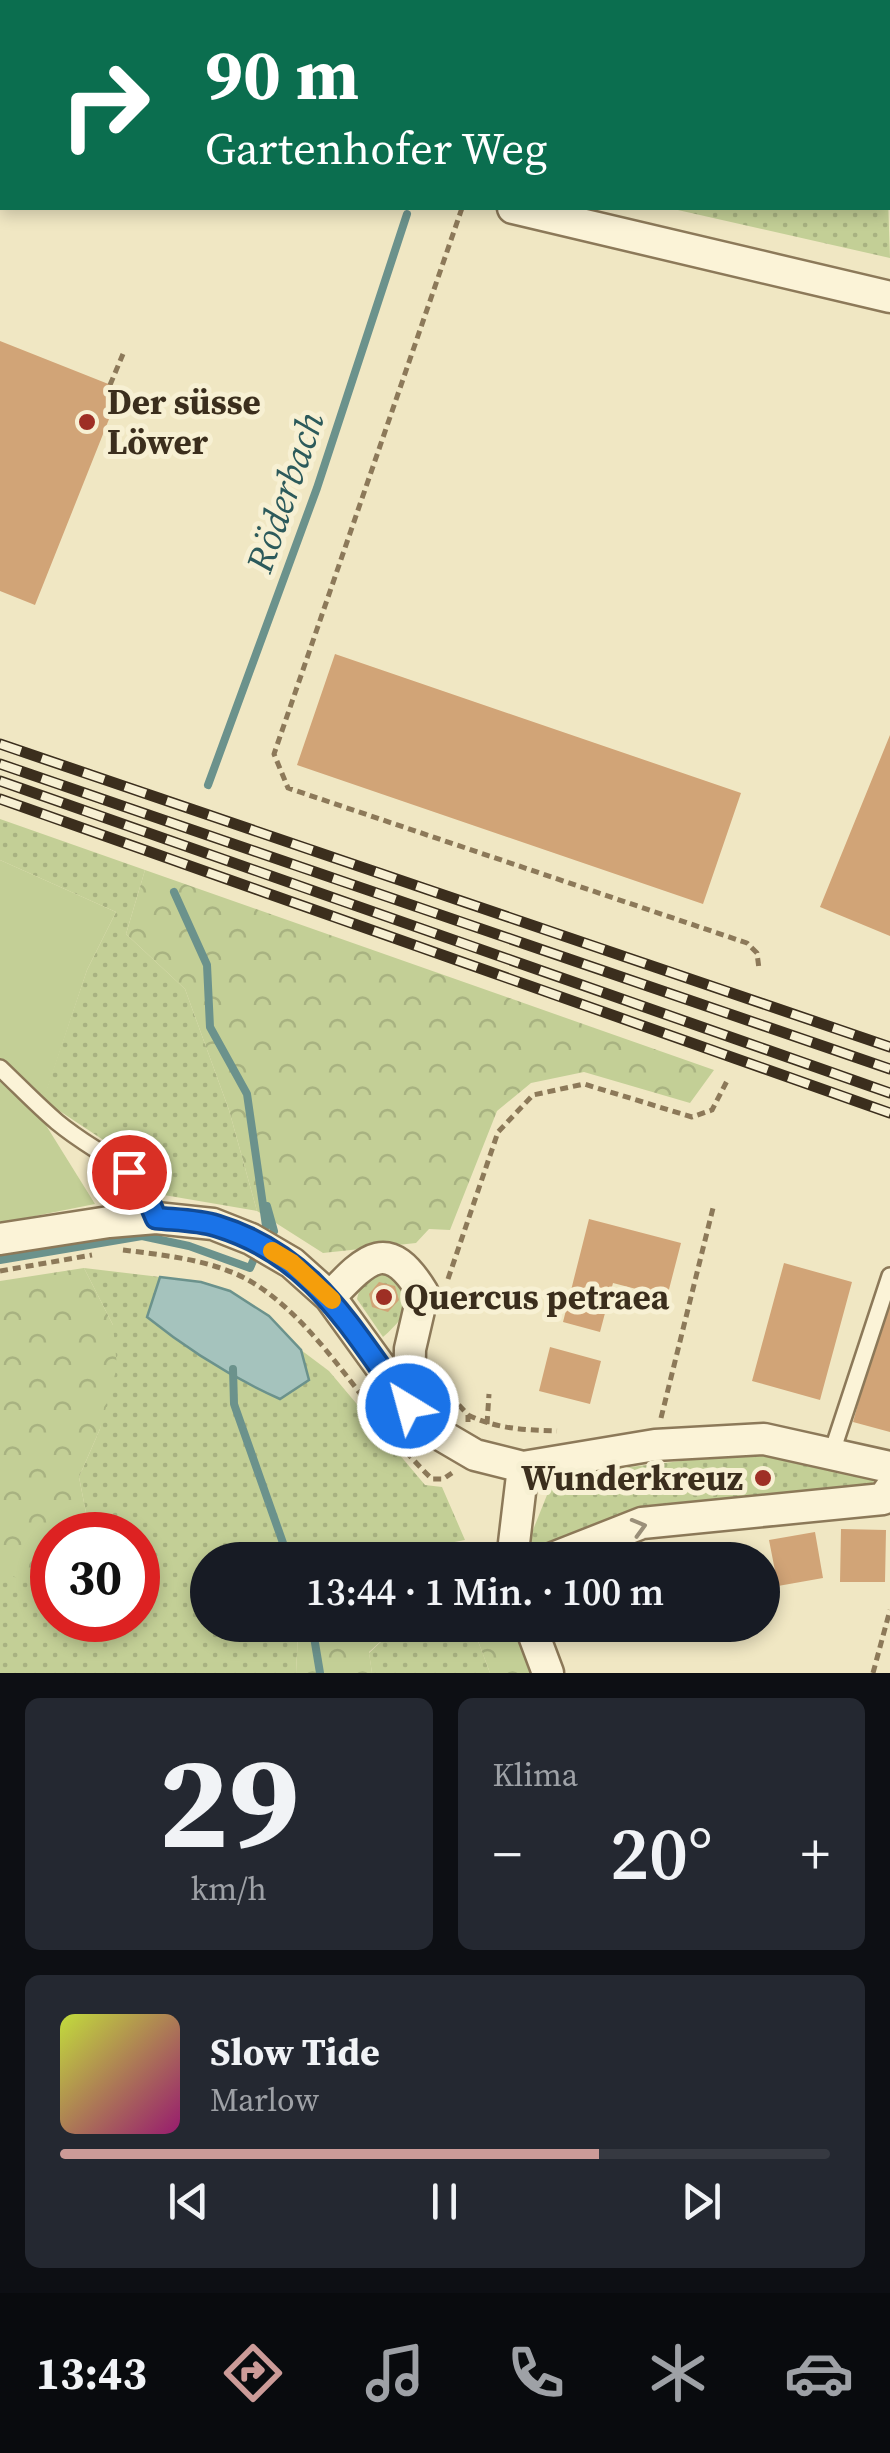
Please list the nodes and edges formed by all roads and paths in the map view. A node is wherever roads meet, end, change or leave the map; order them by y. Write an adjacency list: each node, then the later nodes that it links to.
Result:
1 (461, 210): 6 (path)
2 (521, 210): 3 (street)
3 (890, 297)
4 (123, 354): 5 (path)
5 (110, 385)
6 (759, 969)
7 (0, 1068): 10 (lane)
8 (728, 1079): 16 (path)
9 (714, 1204): 24 (path)
10 (153, 1239): 11 (street); 12 (path); 17 (street); 26 (path)
11 (0, 1240)
12 (123, 1250)
13 (105, 1253): 14 (path)
14 (0, 1271)
15 (890, 1276): 25 (lane)
16 (444, 1291)
17 (330, 1298): 20 (street); 20 (street)
18 (432, 1357): 21 (path)
19 (488, 1394): 22 (path)
20 (408, 1406): 26 (street)
21 (468, 1414): 22 (path); 26 (path)
22 (487, 1424): 23 (path)
23 (568, 1432)
24 (655, 1446): 25 (street); 28 (street)
25 (832, 1452): 27 (street)
26 (462, 1459): 28 (street)
27 (890, 1466)
28 (523, 1467): 30 (street)
29 (890, 1489): 31 (street, one-way to 29)
30 (514, 1542)
31 (595, 1542)
32 (890, 1610): 35 (path)
33 (536, 1642): 34 (street)
34 (548, 1673)
35 (872, 1673)

